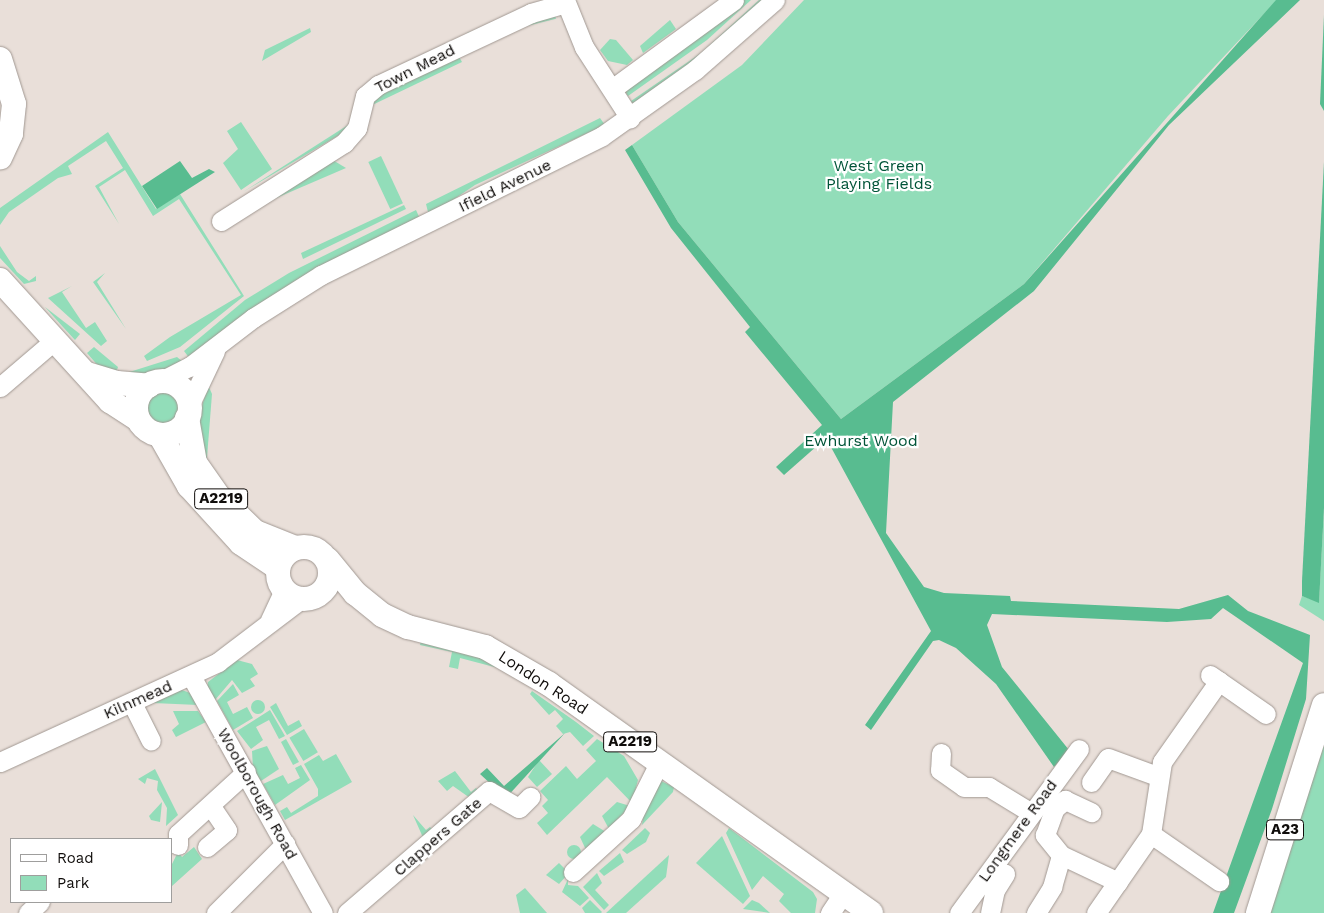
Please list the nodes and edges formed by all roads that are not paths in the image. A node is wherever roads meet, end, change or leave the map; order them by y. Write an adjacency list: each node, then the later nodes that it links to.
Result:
1 (734, 0): 5 (street)
2 (775, 0): 6 (street, Ifield Avenue)
3 (565, 1): 5 (street); 8 (street, Town Mead)
4 (0, 59): 7 (main road)
5 (612, 89): 6 (street)
6 (630, 118): 11 (street, Ifield Avenue)
7 (0, 158)
8 (221, 221)
9 (0, 280): 10 (main road, A2219)
10 (56, 339): 12 (main road, A2219); 14 (street)
11 (218, 346): 13 (street, Ifield Avenue); 15 (street, Ifield Avenue)
12 (85, 373): 13 (main road, A2219); 16 (main road, A2219)
13 (154, 384): 15 (main road, A2219); 16 (main road)
14 (0, 387)
15 (188, 412): 17 (main road); 18 (main road, A2219)
16 (138, 419): 17 (main road, A2219)
17 (160, 435): 20 (main road, London Road / A2219)
18 (295, 548): 19 (main road, A2219); 20 (main road)
19 (328, 560): 20 (main road); 21 (main road, London Road / A2219)
20 (296, 588): 21 (main road, London Road / A2219); 22 (street, Kilnmead)
21 (371, 608): 30 (main road, London Road / A2219)
22 (191, 676): 23 (street, Kilnmead); 31 (street, Woolborough Road)
23 (132, 703): 26 (street); 29 (street, Kilnmead)
24 (1324, 705): 58 (main road, A23)
25 (1266, 714): 32 (street)
26 (151, 741)
27 (1078, 749): 36 (street, Longmere Road)
28 (941, 753): 36 (street)
29 (0, 762)
30 (659, 764): 43 (street); 48 (main road, London Road / A2219)
31 (246, 772): 35 (street); 39 (street, Woolborough Road)
32 (1157, 776): 33 (street); 38 (street)
33 (1091, 782)
34 (530, 797): 52 (street, Clappers Gate)
35 (211, 806): 40 (street); 41 (street)
36 (1030, 812): 54 (street, Longmere Road)
37 (1092, 812): 42 (street)
38 (1151, 834): 45 (street); 46 (street)
39 (285, 844): 50 (street); 51 (street, Woolborough Road)
40 (178, 845)
41 (207, 846)
42 (1061, 855): 46 (street); 56 (street)
43 (574, 872)
44 (1005, 874): 55 (street)
45 (1219, 881)
46 (1118, 882): 57 (street)
47 (39, 903): 49 (street)
48 (837, 904): 53 (main road, London Road / A2219)
49 (28, 913)
50 (216, 913)
51 (323, 913)
52 (348, 913)
53 (871, 913)
54 (958, 913)
55 (990, 913)
56 (1036, 913)
57 (1096, 913)
58 (1258, 913)

